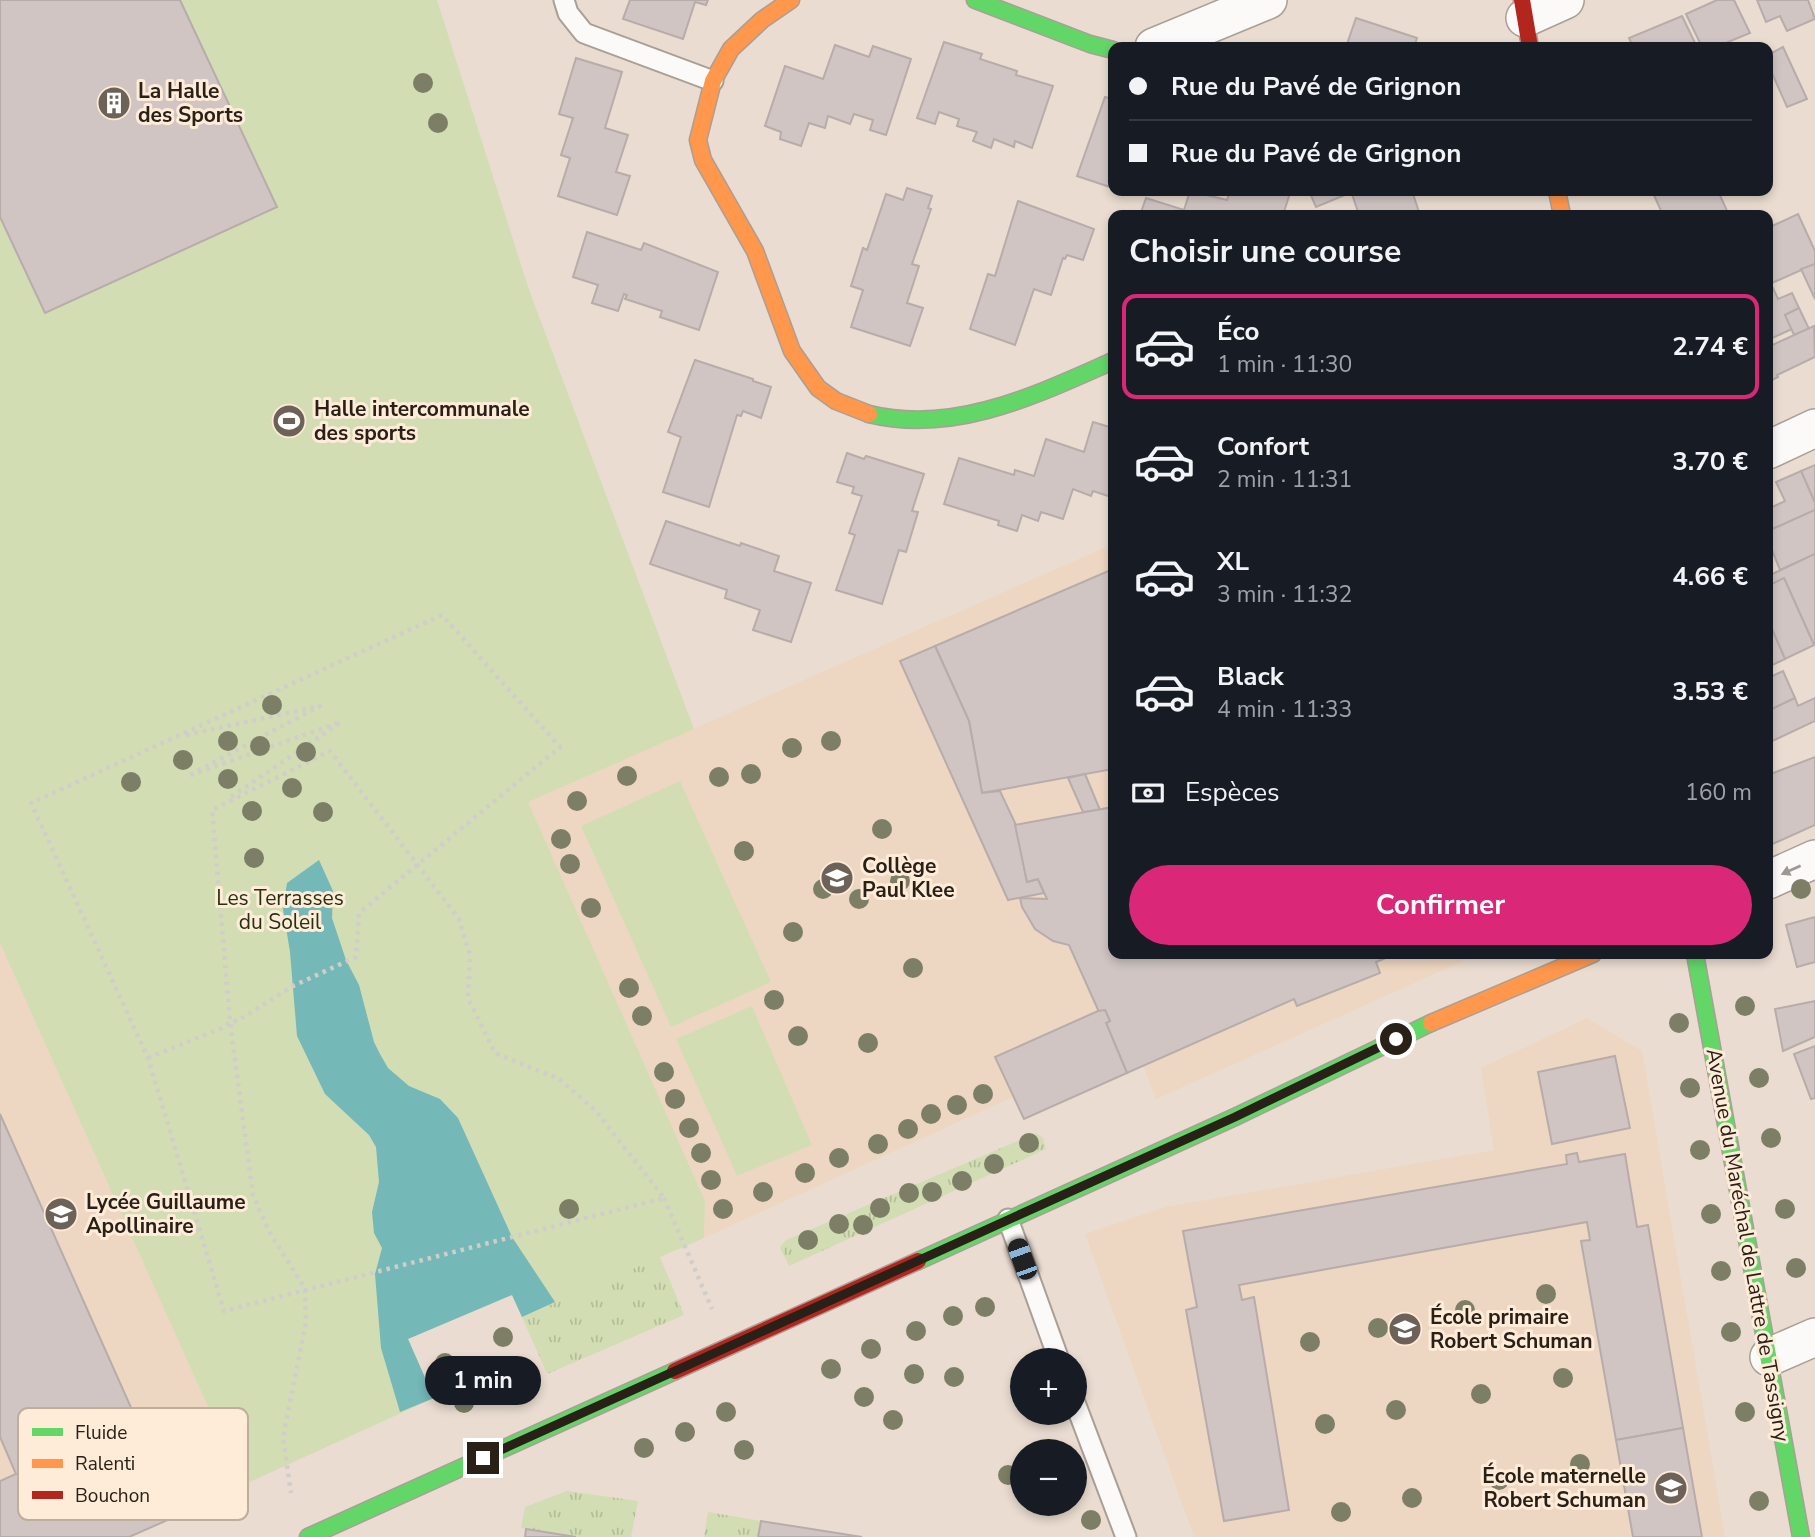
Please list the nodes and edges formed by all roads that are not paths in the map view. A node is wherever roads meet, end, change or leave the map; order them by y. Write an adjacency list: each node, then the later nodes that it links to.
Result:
1 (564, 0): 9 (lane)
2 (791, 0): 9 (street)
3 (975, 0): 8 (street)
4 (1268, 0): 7 (street)
5 (1565, 0): 6 (street)
6 (1525, 22)
7 (1166, 42)
8 (1108, 49)
9 (713, 80): 10 (street)
10 (1108, 363)
11 (1815, 428): 12 (street)
12 (1773, 448)
13 (1815, 859): 14 (street, one-way to 14)
14 (1773, 878)
15 (1581, 959): 17 (street)
16 (1696, 959): 20 (street, Avenue du Maréchal de Lattre de Tassigny)
17 (1007, 1219): 19 (lane); 22 (street)
18 (1815, 1337): 20 (street)
19 (1055, 1348)
20 (1769, 1357): 24 (street, Avenue du Maréchal de Lattre de Tassigny)
21 (1083, 1425): 23 (lane)
22 (308, 1537)
23 (1126, 1537)
24 (1801, 1537)

